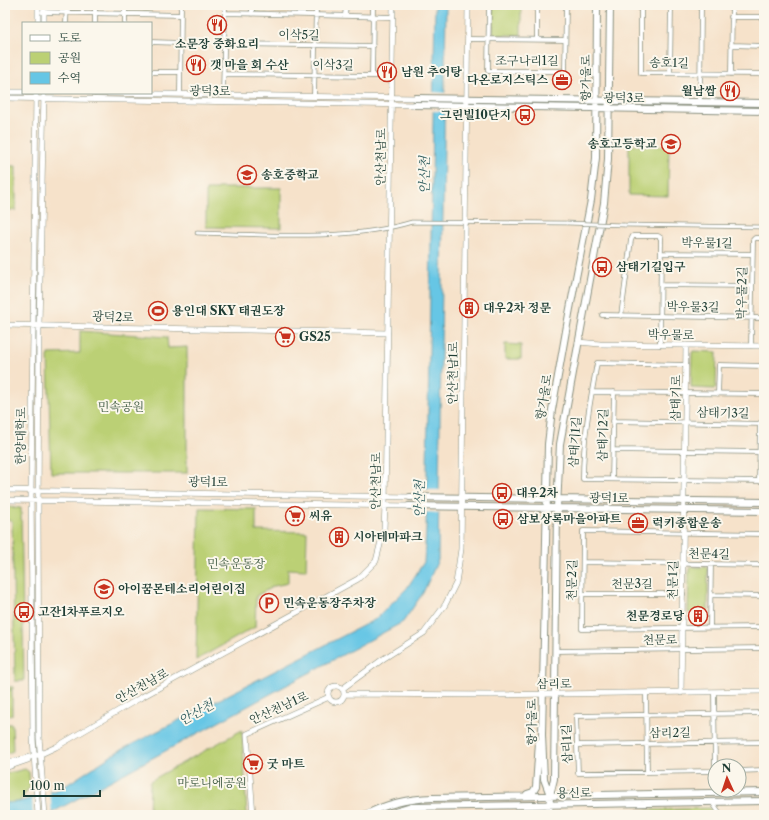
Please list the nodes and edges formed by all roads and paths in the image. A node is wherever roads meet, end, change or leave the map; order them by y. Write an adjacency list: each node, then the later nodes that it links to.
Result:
1 (38, 5): 23 (street)
2 (44, 5): 24 (street)
3 (67, 5): 25 (street)
4 (95, 5): 26 (street)
5 (126, 5): 28 (street)
6 (181, 5): 30 (street)
7 (225, 5): 27 (street)
8 (252, 5): 29 (street)
9 (316, 5): 31 (street)
10 (346, 5): 32 (street)
11 (374, 5): 33 (street)
12 (393, 5): 36 (street, 안산천남로)
13 (468, 5): 42 (street, 안산천남1로)
14 (489, 5): 43 (street, 조구나리1길)
15 (537, 5): 44 (street)
16 (566, 5): 45 (street, 조구나리1길)
17 (597, 5): 76 (main road, 항가울로)
18 (610, 5): 77 (main road, 항가울로)
19 (642, 5): 55 (street, 송호1길)
20 (671, 5): 55 (street)
21 (701, 5): 57 (street)
22 (732, 5): 34 (street)
23 (38, 12): 24 (street); 37 (street)
24 (44, 12): 25 (street); 38 (street)
25 (67, 12): 26 (street); 39 (street)
26 (95, 13): 28 (street); 40 (street)
27 (225, 13): 29 (street); 48 (street)
28 (125, 14): 30 (street); 41 (street)
29 (252, 14): 31 (street)
30 (181, 15): 47 (street)
31 (316, 15): 32 (street); 49 (street)
32 (345, 16): 33 (street)
33 (373, 16): 36 (street); 51 (street)
34 (731, 17): 35 (street); 50 (street)
35 (764, 17)
36 (393, 18): 62 (street, 안산천남로)
37 (38, 22)
38 (44, 22)
39 (66, 22)
40 (95, 22)
41 (125, 22)
42 (468, 39): 43 (street); 74 (street, 안산천남1로)
43 (489, 39): 44 (street); 45 (street, 조구나리1길)
44 (537, 39): 45 (street)
45 (566, 40)
46 (152, 42): 47 (street)
47 (180, 43): 54 (street)
48 (224, 44): 49 (street, 이삭5길); 56 (street)
49 (315, 45): 51 (street, 이삭5길); 60 (street)
50 (731, 45): 52 (street); 58 (street)
51 (373, 46): 61 (street)
52 (764, 46)
53 (152, 72): 54 (street)
54 (180, 72): 67 (street)
55 (670, 73): 57 (street, 송호1길)
56 (224, 74): 60 (street, 이삭3길); 68 (street)
57 (700, 74): 58 (street, 송호1길); 79 (street)
58 (731, 74): 59 (street, 송호1길)
59 (764, 74)
60 (315, 75): 61 (street, 이삭3길); 71 (street)
61 (372, 76): 62 (street, 이삭3길)
62 (392, 77): 72 (street, 안산천남로)
63 (5, 92): 64 (street)
64 (22, 92)
65 (124, 94): 75 (street)
66 (152, 94): 67 (street, 광덕3로)
67 (180, 94): 68 (street, 광덕3로)
68 (223, 95): 71 (street, 광덕3로)
69 (36, 96): 70 (street, 광덕3로); 73 (street, 광덕3로); 101 (street, 한양대학로)
70 (44, 96): 75 (street, 광덕3로); 102 (street, 한양대학로)
71 (314, 96): 72 (street, 광덕3로)
72 (391, 97): 78 (street, 광덕3로); 81 (street, 안산천남로)
73 (5, 98)
74 (464, 99): 76 (main road, 광덕3로); 78 (main road, 광덕3로); 82 (street, 안산천남1로)
75 (125, 100): 81 (street, 광덕3로)
76 (597, 101): 77 (main road, 광덕3로); 83 (main road, 항가울로)
77 (609, 101): 79 (main road, 광덕3로); 84 (main road, 항가울로)
78 (416, 102): 81 (street, 광덕3로); 82 (main road, 광덕3로)
79 (700, 102): 80 (main road, 광덕3로)
80 (764, 103)
81 (392, 104): 88 (street, 안산천남로)
82 (464, 106): 83 (main road, 광덕3로); 86 (street, 안산천남1로)
83 (596, 108): 84 (main road, 광덕3로); 132 (main road, 항가울로)
84 (609, 108): 85 (main road, 광덕3로); 104 (main road, 항가울로)
85 (764, 111)
86 (465, 224): 87 (street, bridge); 88 (street); 131 (street, 안산천남1로)
87 (764, 227)
88 (390, 229): 89 (street); 103 (street, 안산천남로)
89 (196, 233)
90 (764, 238): 92 (street, 박우물2길)
91 (661, 253): 92 (street, 박우물1길); 93 (street); 96 (street)
92 (752, 254): 94 (street, 박우물2길)
93 (661, 285): 94 (street); 97 (street)
94 (752, 286): 98 (street, 박우물2길)
95 (602, 316): 96 (street, 박우물3길)
96 (621, 316): 97 (street, 박우물3길)
97 (660, 316): 98 (street, 박우물3길); 105 (street)
98 (752, 317): 99 (street, 박우물3길); 107 (street, 박우물2길)
99 (764, 318)
100 (5, 325): 101 (street, 광덕2로)
101 (33, 325): 102 (street, 광덕2로); 127 (street, 한양대학로)
102 (39, 325): 103 (street, 광덕2로); 128 (street, 한양대학로)
103 (388, 332): 129 (street, 안산천남로)
104 (578, 342): 105 (street, 박우물로); 133 (main road, 항가울로)
105 (660, 345): 106 (street, 박우물로)
106 (686, 345): 107 (street, 박우물로); 109 (street, 삼태기로)
107 (751, 346): 108 (street, 박우물로)
108 (764, 346)
109 (686, 365): 111 (street, 삼태기1길); 113 (street, 삼태기로)
110 (764, 366): 114 (street)
111 (592, 392): 112 (street, 삼태기2길); 122 (street, 삼태기1길)
112 (614, 392): 113 (street, 삼태기2길); 116 (street, 삼태기2길)
113 (686, 393): 114 (street, 삼태기2길); 117 (street, 삼태기로)
114 (718, 394): 115 (street, 삼태기2길)
115 (764, 394)
116 (613, 421): 117 (street, 삼태기3길); 119 (street, 삼태기2길)
117 (685, 422): 118 (street, 삼태기3길); 120 (street, 삼태기로)
118 (762, 423): 121 (street, 삼태기3길)
119 (613, 450): 120 (street); 122 (street, 삼태기2길)
120 (685, 451): 121 (street); 123 (street, 삼태기로)
121 (759, 452): 124 (street, 삼태기3길)
122 (612, 479): 123 (street, 삼태기1길)
123 (684, 480): 124 (street, 삼태기1길); 137 (street, 삼태기로)
124 (759, 481): 125 (street, 삼태기1길)
125 (764, 481)
126 (5, 490): 127 (street, 광덕1로)
127 (31, 490): 128 (street, 광덕1로); 135 (street, 한양대학로)
128 (38, 490): 129 (street, 광덕1로); 136 (street, 한양대학로)
129 (386, 495): 130 (street, 광덕1로); 139 (street, 안산천남로)
130 (410, 496): 131 (main road, 광덕1로)
131 (462, 497): 132 (main road, 광덕1로); 141 (street, 안산천남1로)
132 (546, 498): 133 (main road, 광덕1로); 142 (main road, 항가울로)
133 (557, 498): 137 (main road, 광덕1로); 143 (main road, 항가울로)
134 (5, 500): 135 (street, 광덕1로)
135 (31, 500): 136 (street, 광덕1로); 179 (street, 한양대학로)
136 (38, 500): 139 (street, 광덕1로); 178 (street, 한양대학로)
137 (684, 500): 138 (main road, 광덕1로); 144 (street, 삼태기로)
138 (764, 502)
139 (386, 505): 140 (street, 광덕1로); 178 (street, 안산천남로)
140 (409, 506): 141 (main road, 광덕1로)
141 (462, 506): 142 (main road, 광덕1로); 162 (street, 안산천남1로)
142 (546, 508): 143 (main road, 광덕1로); 167 (main road, 항가울로)
143 (557, 508): 144 (main road, 광덕1로); 161 (main road, 항가울로)
144 (684, 510): 145 (main road, 광덕1로); 146 (street, 천문1길)
145 (764, 511)
146 (684, 533): 147 (street, 천문2길); 148 (street, 천문2길); 149 (street, 천문1길)
147 (764, 534)
148 (582, 562): 149 (street, 천문4길); 152 (street, 천문2길)
149 (683, 563): 150 (street, 천문4길); 153 (street, 천문1길)
150 (711, 564): 151 (street, 천문4길); 154 (street)
151 (764, 565)
152 (582, 594): 153 (street, 천문3길); 156 (street, 천문2길)
153 (683, 594): 156 (street, 천문1길)
154 (711, 595): 155 (street); 157 (street)
155 (764, 596)
156 (682, 627): 157 (street, 천문2길); 160 (street, 천문1길)
157 (710, 627): 158 (street, 천문2길)
158 (764, 627)
159 (764, 648): 160 (street, 천문로)
160 (681, 650): 161 (street, 천문로); 166 (street, 천문1길)
161 (556, 651): 168 (main road, 항가울로)
162 (343, 691): 167 (street, 삼리로); 169 (street); 169 (street)
163 (764, 691): 164 (street, 삼리로)
164 (714, 692): 166 (street, 삼리로); 171 (street)
165 (646, 693): 166 (street, 삼리로); 168 (street, 삼리로); 172 (street)
166 (681, 693)
167 (543, 694): 168 (street, 삼리로); 173 (main road, 항가울로)
168 (555, 695): 191 (main road, 항가울로)
169 (329, 697): 198 (street, 안산천남1로)
170 (764, 713): 171 (street, 삼리1길)
171 (715, 714): 172 (street, 삼리1길); 174 (street)
172 (646, 715): 176 (street); 177 (street, 삼리1길)
173 (542, 735): 190 (main road); 191 (main road, 항가울로)
174 (715, 742): 175 (street, 삼리2길); 176 (street, 삼리2길); 180 (street)
175 (764, 742)
176 (646, 744): 177 (street, 삼리2길); 186 (street)
177 (577, 745): 186 (street, 삼리1길)
178 (41, 754): 179 (street, 안산천남로); 197 (street, 한양대학로)
179 (34, 756): 181 (street, 안산천남로); 182 (street, 안산천남로); 196 (street, 한양대학로)
180 (715, 758)
181 (5, 764)
182 (5, 768)
183 (764, 770): 185 (street)
184 (707, 771): 186 (street, 삼리1길)
185 (747, 771)
186 (647, 772)
187 (707, 792): 191 (main road, 용신로)
188 (747, 792): 189 (main road, 용신로)
189 (764, 792)
190 (527, 795): 191 (main road, 용신로); 199 (main road, 용신로)
191 (550, 795): 194 (main road, 항가울로)
192 (764, 801): 193 (main road, 용신로)
193 (712, 802): 194 (main road, 용신로); 201 (street)
194 (549, 804): 195 (main road, 용신로); 200 (main road, 항가울로)
195 (389, 814)
196 (38, 815)
197 (45, 815)
198 (253, 815)
199 (365, 815)
200 (549, 815)
201 (721, 815)

